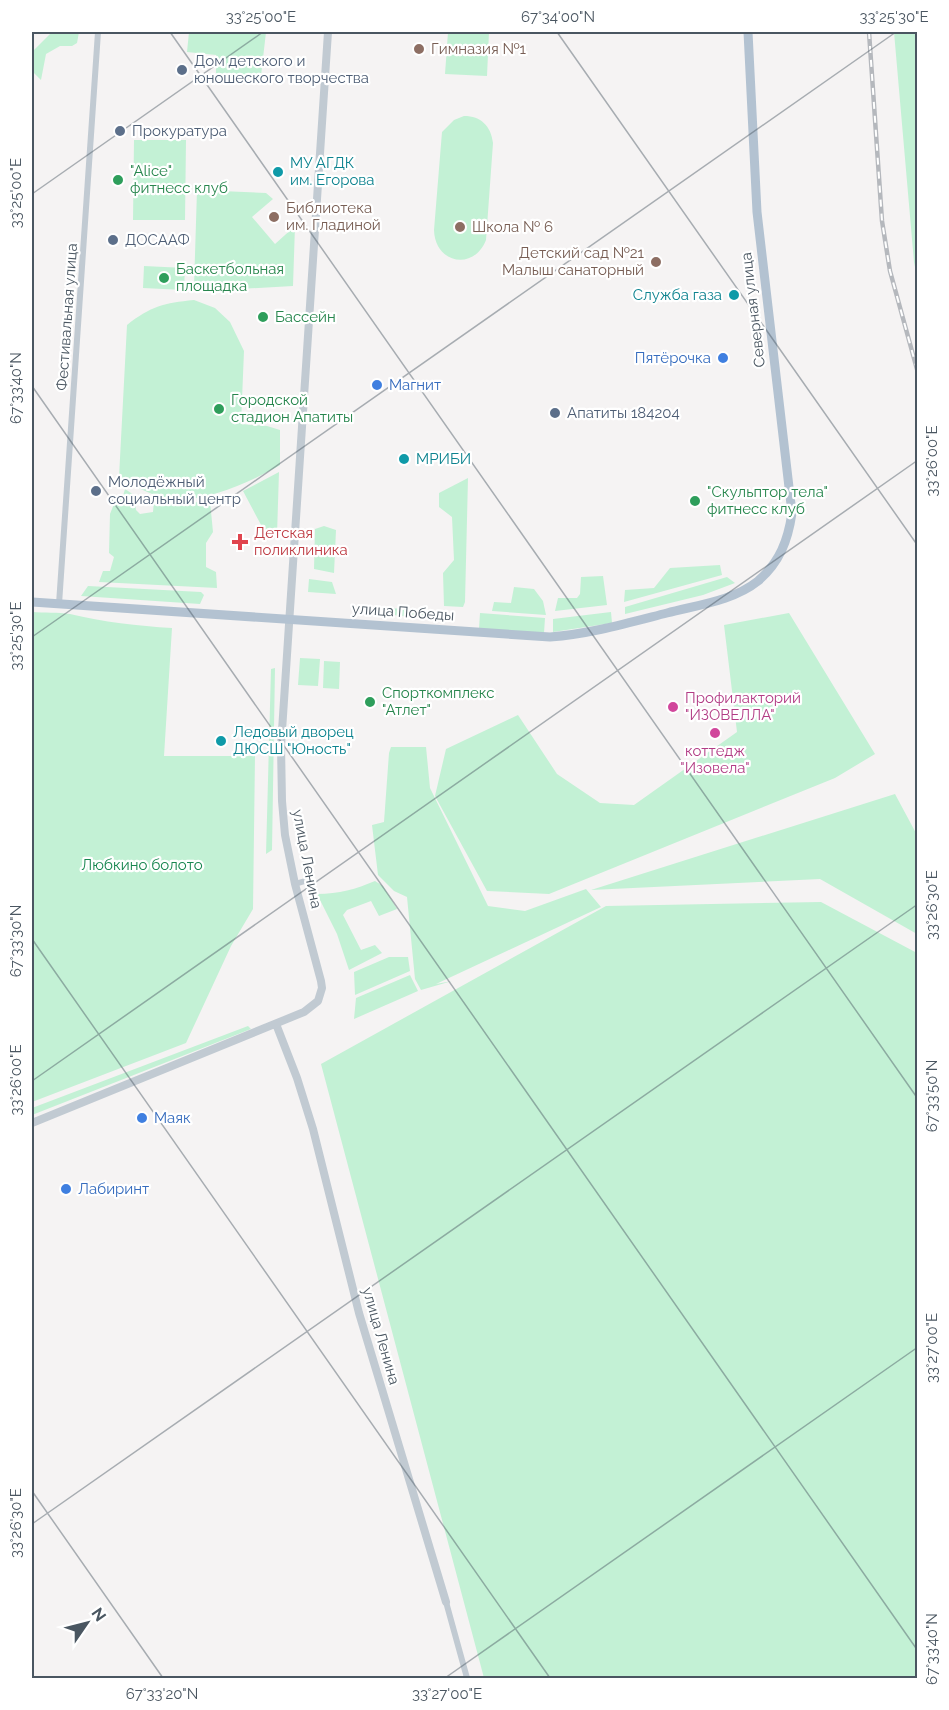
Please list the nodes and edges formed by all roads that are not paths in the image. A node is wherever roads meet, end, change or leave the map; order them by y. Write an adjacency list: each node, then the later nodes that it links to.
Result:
1 (98, 32): 6 (street, Фестивальная улица)
2 (328, 32): 7 (street, улица Ленина)
3 (748, 32): 4 (main road, Северная улица)
4 (762, 577): 7 (main road, улица Победы)
5 (32, 602): 6 (main road, улица Победы)
6 (59, 604): 7 (main road, улица Победы)
7 (289, 618): 9 (street, улица Ленина)
8 (305, 880): 9 (street)
9 (295, 884): 10 (street, улица Ленина)
10 (276, 1024): 11 (street); 12 (street, улица Ленина)
11 (32, 1123)
12 (446, 1602): 13 (street)
13 (466, 1678)

